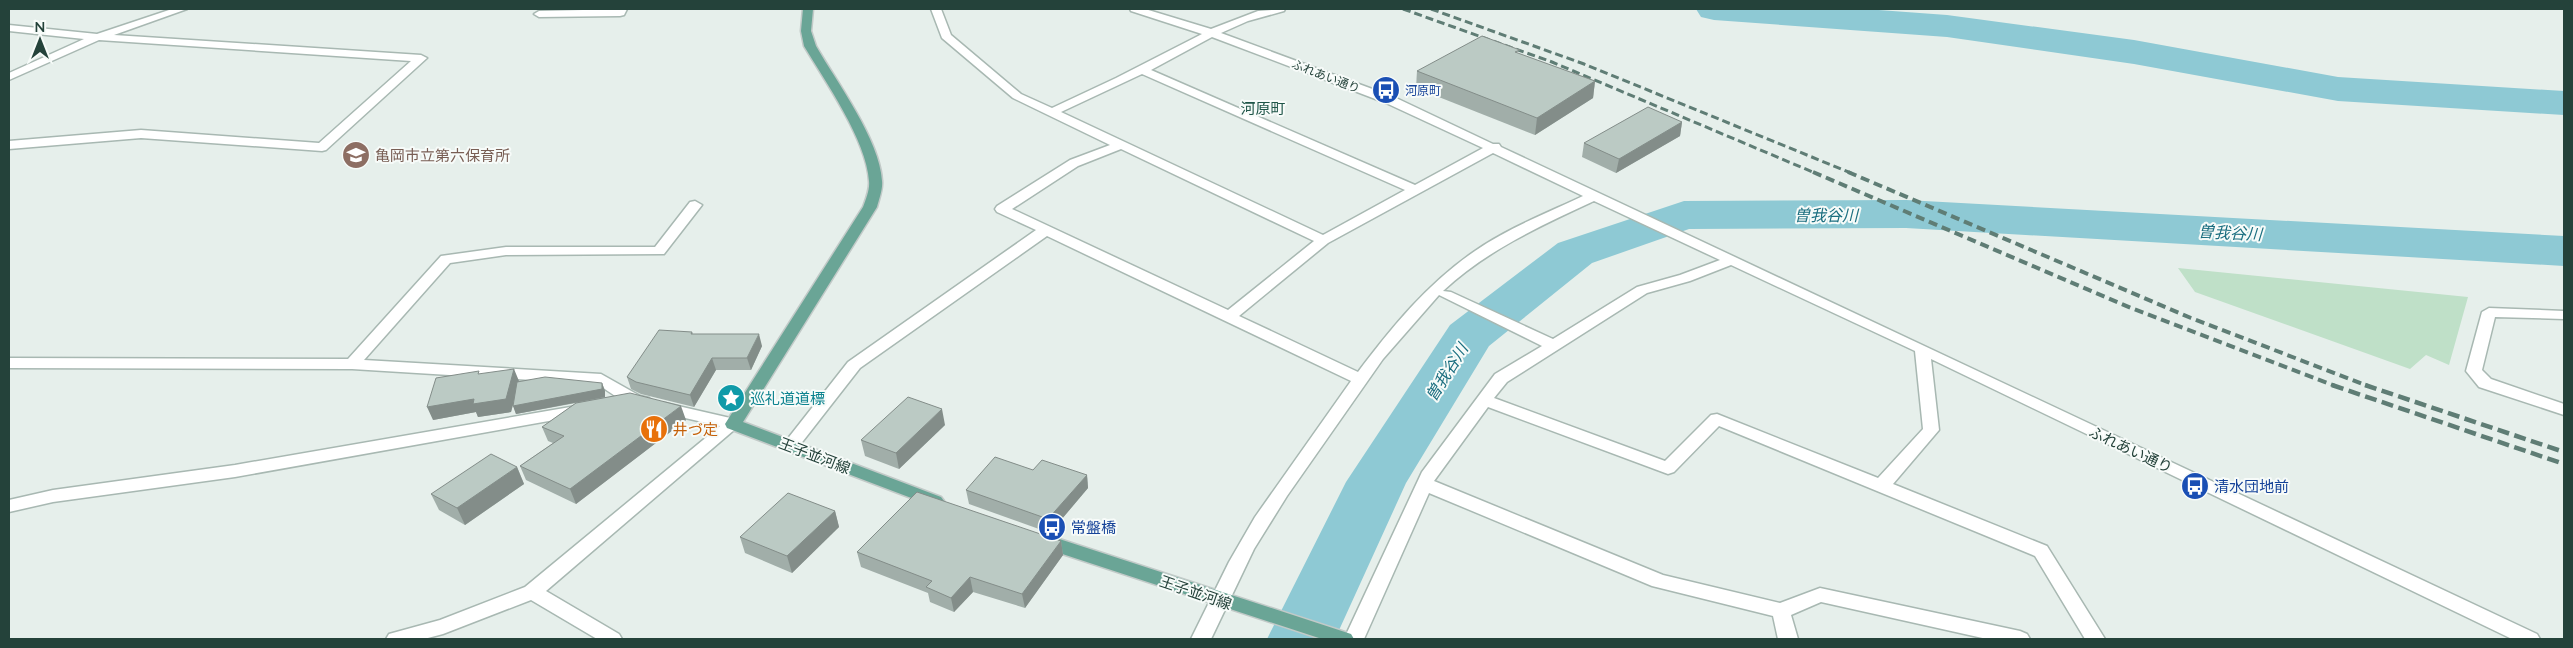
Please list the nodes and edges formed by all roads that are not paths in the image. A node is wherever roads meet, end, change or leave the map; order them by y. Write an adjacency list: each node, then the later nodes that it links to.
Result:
1 (182, 9): 10 (street)
2 (544, 9): 3 (street)
3 (622, 9)
4 (808, 9): 36 (main road)
5 (936, 9): 13 (street)
6 (1135, 9): 9 (street, ふれあい通り)
7 (1280, 9): 9 (street)
8 (9, 28): 10 (street)
9 (1212, 33): 11 (street); 16 (street, ふれあい通り)
10 (95, 38): 12 (street); 14 (street)
11 (1142, 70): 13 (street); 17 (street)
12 (9, 77)
13 (1052, 112): 15 (street)
14 (9, 145)
15 (1121, 145): 20 (street); 21 (street)
16 (1494, 147): 17 (street); 18 (street, ふれあい通り)
17 (1415, 190): 21 (street)
18 (1593, 196): 22 (street, ふれあい通り); 30 (street)
19 (695, 205): 29 (street)
20 (1046, 230): 25 (street); 37 (street)
21 (1323, 240): 25 (street)
22 (1732, 260): 26 (street); 27 (street, ふれあい通り)
23 (1446, 295): 26 (street)
24 (2564, 315): 35 (street)
25 (1229, 317): 30 (street)
26 (1555, 346): 32 (street)
27 (1922, 349): 39 (street); 54 (street, ふれあい通り)
28 (9, 363): 29 (street)
29 (352, 364): 31 (street)
30 (1360, 379): 44 (street)
31 (635, 400): 33 (street); 36 (street)
32 (1484, 400): 38 (street); 39 (street)
33 (616, 404)
34 (596, 407): 40 (street)
35 (2562, 412)
36 (733, 424): 37 (main road, 王子並河線); 43 (street)
37 (790, 446): 41 (main road, 王子並河線)
38 (1424, 484): 45 (street); 50 (street)
39 (1881, 486): 53 (street)
40 (9, 506)
41 (948, 506)
42 (1032, 536): 44 (main road, 王子並河線)
43 (532, 592): 47 (street); 48 (street)
44 (1227, 602): 46 (main road, 王子並河線); 49 (street)
45 (1781, 611): 51 (street); 52 (street)
46 (1339, 637)
47 (396, 639)
48 (612, 639)
49 (1201, 639)
50 (1354, 639)
51 (1788, 639)
52 (2020, 639)
53 (2096, 639)
54 (2530, 639)

